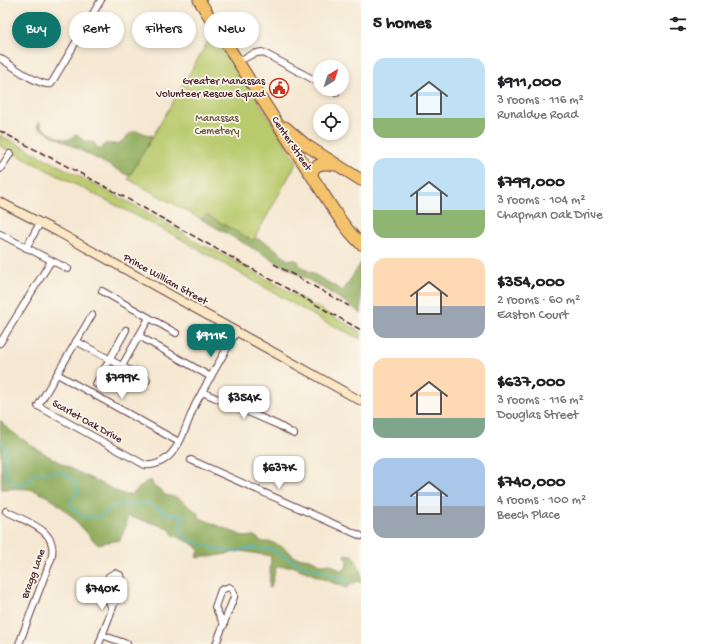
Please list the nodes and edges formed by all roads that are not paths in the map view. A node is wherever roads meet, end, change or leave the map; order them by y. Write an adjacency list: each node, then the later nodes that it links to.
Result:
1 (101, 0): 3 (street)
2 (199, 0): 4 (highway, Center Street)
3 (0, 58)
4 (239, 61): 5 (highway, Center Street); 6 (street)
5 (246, 71): 8 (highway); 10 (highway, Center Street)
6 (313, 80)
7 (10, 154): 9 (street)
8 (335, 165): 10 (highway); 11 (highway)
9 (0, 170)
10 (312, 175): 15 (highway, Center Street)
11 (361, 180)
12 (0, 202): 13 (street, Prince William Street)
13 (40, 223): 16 (street); 23 (street, Prince William Street)
14 (0, 234): 16 (street)
15 (361, 244)
16 (26, 248): 17 (street)
17 (51, 261): 18 (street); 27 (street)
18 (68, 269)
19 (102, 291): 21 (street)
20 (92, 315): 26 (street, Scarlet Oak Drive)
21 (149, 318): 24 (street); 25 (street)
22 (126, 330): 28 (street)
23 (236, 332): 31 (street); 35 (street, Prince William Street)
24 (176, 333)
25 (138, 336): 29 (street); 31 (street)
26 (76, 341): 28 (street); 30 (street, Scarlet Oak Drive)
27 (0, 343)
28 (109, 359): 29 (street); 33 (street)
29 (122, 366): 32 (street)
30 (57, 374): 37 (street); 37 (street, Scarlet Oak Drive)
31 (211, 377): 34 (street)
32 (147, 380)
33 (96, 384)
34 (202, 392): 36 (street); 37 (street)
35 (361, 401)
36 (294, 434)
37 (179, 442)
38 (191, 460): 40 (street)
39 (6, 511): 44 (street, Bragg Lane)
40 (361, 536)
41 (112, 608): 41 (street); 43 (street)
42 (224, 625): 42 (street); 47 (street)
43 (102, 635): 45 (street); 46 (street)
44 (19, 644)
45 (99, 644)
46 (127, 644)
47 (216, 644)

